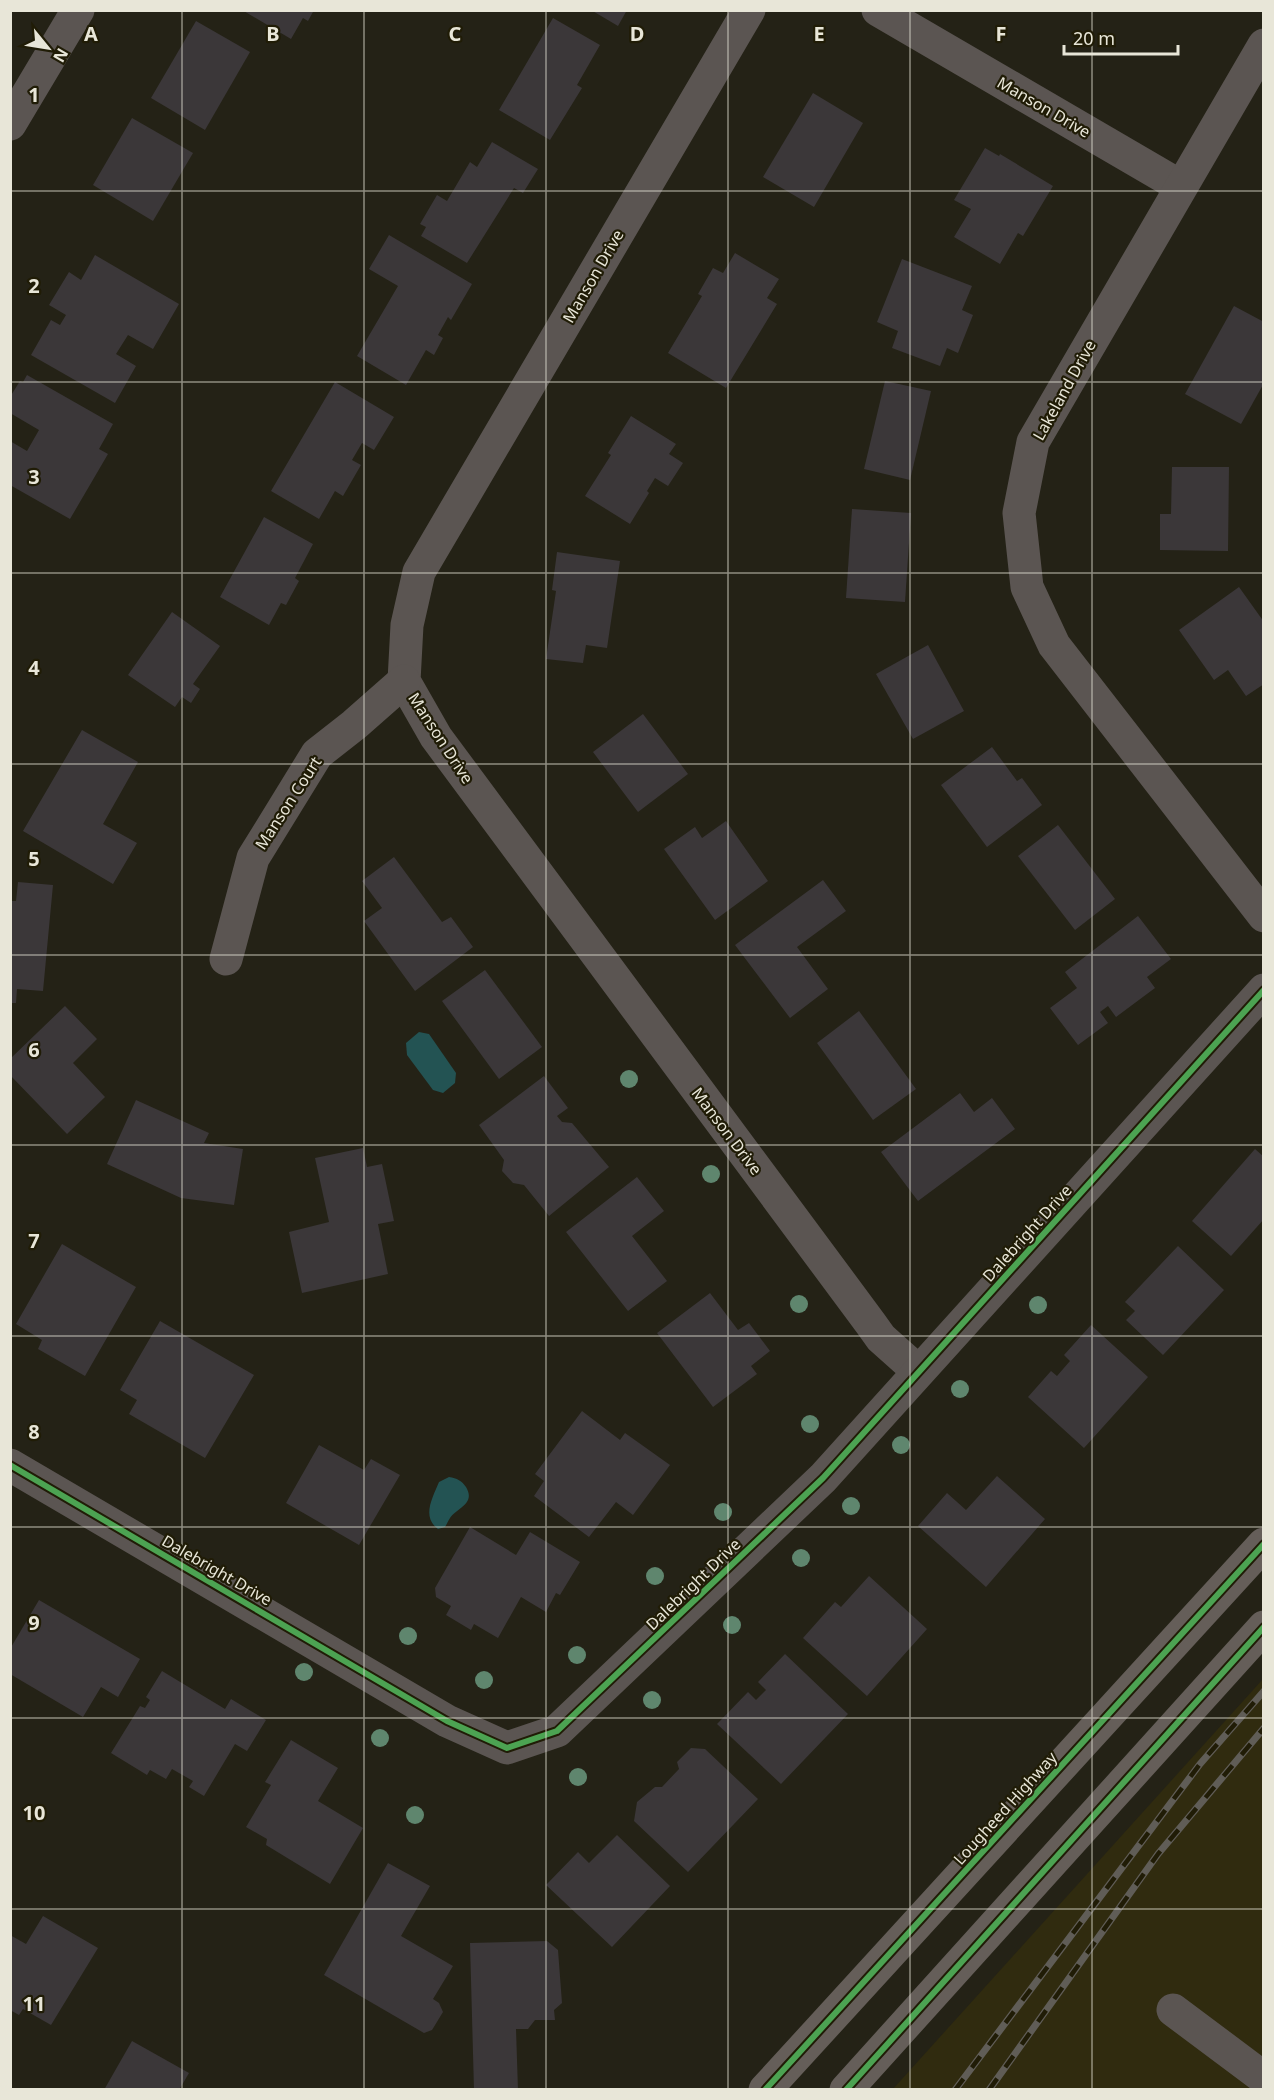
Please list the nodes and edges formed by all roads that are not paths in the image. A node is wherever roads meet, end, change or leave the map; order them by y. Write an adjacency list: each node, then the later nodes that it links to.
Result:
1 (78, 10): 5 (street)
2 (749, 10): 7 (street, Manson Drive)
3 (878, 10): 6 (street, Manson Drive)
4 (1263, 45): 6 (street, Lakeland Drive)
5 (10, 124)
6 (1180, 186): 8 (street, Lakeland Drive)
7 (404, 681): 9 (street, Manson Court); 11 (street, Manson Drive)
8 (1263, 916)
9 (226, 959)
10 (1263, 990): 11 (street, Dalebright Drive)
11 (918, 1371): 12 (street, Dalebright Drive)
12 (10, 1465)
13 (1263, 1544): 17 (main road, Lougheed Highway)
14 (1263, 1627): 18 (main road)
15 (1173, 2010): 16 (street)
16 (1263, 2078)
17 (765, 2090)
18 (846, 2090)

